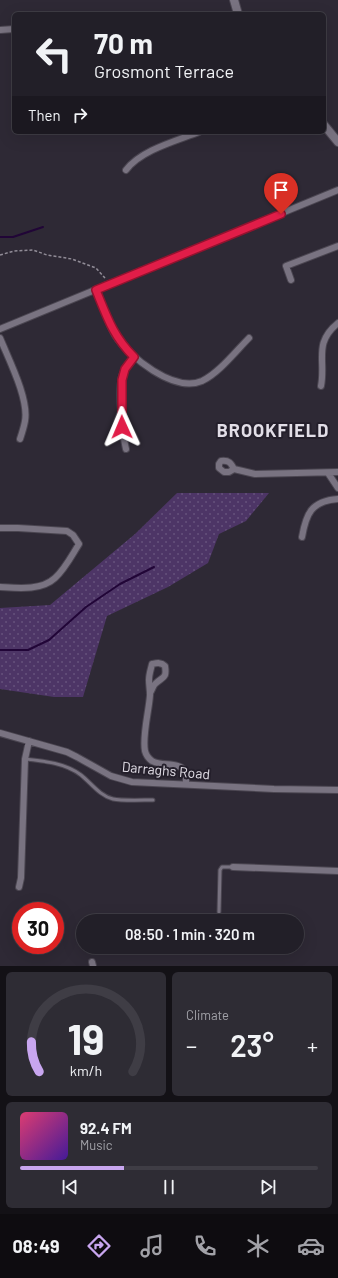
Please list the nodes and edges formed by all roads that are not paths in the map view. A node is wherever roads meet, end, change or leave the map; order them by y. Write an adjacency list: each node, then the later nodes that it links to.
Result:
1 (234, 0): 2 (main road)
2 (237, 12)
3 (12, 29): 4 (street)
4 (0, 30)
5 (326, 127): 7 (main road)
6 (194, 134): 8 (street)
7 (338, 142)
8 (126, 170)
9 (338, 190): 12 (street)
10 (338, 246): 11 (street)
11 (291, 280)
12 (96, 290): 14 (street); 17 (street)
13 (338, 323): 18 (street)
14 (0, 329)
15 (0, 338): 19 (street)
16 (249, 338): 17 (street)
17 (134, 357): 20 (street)
18 (321, 386)
19 (20, 439)
20 (126, 449)
21 (234, 469): 23 (street)
22 (338, 472): 23 (street)
23 (328, 473): 24 (street)
24 (338, 488)
25 (338, 498): 27 (street)
26 (0, 528): 28 (street)
27 (302, 537)
28 (0, 587)
29 (150, 693): 29 (street); 33 (street)
30 (0, 733): 31 (street, Darraghs Road)
31 (29, 741): 32 (street); 33 (street, Darraghs Road)
32 (25, 760): 35 (lane); 38 (street)
33 (186, 784): 34 (street, Darraghs Road)
34 (338, 790)
35 (153, 800)
36 (233, 868): 37 (street); 39 (lane)
37 (338, 871)
38 (19, 887)
39 (219, 912)

